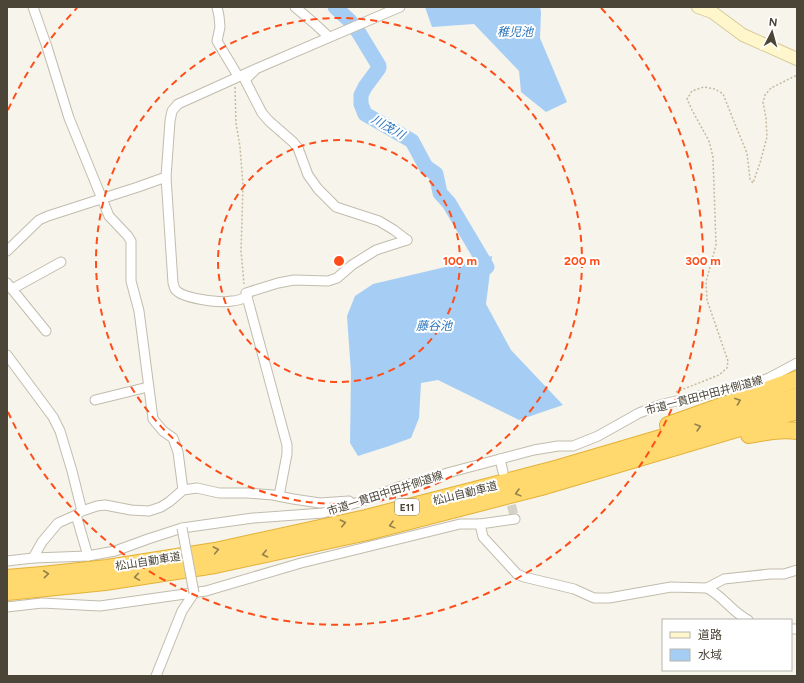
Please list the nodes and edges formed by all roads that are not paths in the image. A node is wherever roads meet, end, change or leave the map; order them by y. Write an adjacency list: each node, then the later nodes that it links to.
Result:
1 (33, 7): 10 (street)
2 (217, 7): 8 (street)
3 (295, 7): 6 (street)
4 (400, 7): 6 (street)
5 (698, 7): 7 (street)
6 (329, 37): 8 (street)
7 (797, 59)
8 (242, 78): 9 (street); 14 (street)
9 (166, 177): 10 (street); 14 (street)
10 (102, 198): 11 (street); 19 (street)
11 (7, 251)
12 (61, 262): 13 (street)
13 (9, 286): 15 (street)
14 (247, 295): 28 (street)
15 (46, 332)
16 (7, 355): 30 (street)
17 (797, 363): 24 (street, 市道一貫田中田井側道線)
18 (797, 379): 25 (highway, one-way to 18)
19 (148, 387): 21 (street); 27 (street)
20 (797, 396): 25 (highway, 松山自動車道 / E11, one-way to 20)
21 (95, 400)
22 (797, 411): 26 (highway, 松山自動車道 / E11)
23 (797, 431): 26 (highway)
24 (500, 459): 25 (street); 29 (street, 市道一貫田中田井側道線)
25 (510, 476): 38 (highway, 松山自動車道 / E11, one-way to 25)
26 (540, 486): 40 (highway, 松山自動車道 / E11, one-way to 40)
27 (183, 490): 28 (street); 30 (street)
28 (279, 496): 29 (street)
29 (365, 500): 33 (street, 市道一貫田中田井側道線)
30 (79, 513): 34 (street); 35 (street)
31 (515, 518): 32 (street)
32 (480, 524): 39 (street); 41 (street)
33 (182, 528): 34 (street, 市道一貫田中田井側道線); 41 (street, bridge)
34 (88, 556): 35 (street, 市道一貫田中田井側道線)
35 (32, 558): 36 (street, 市道一貫田中田井側道線)
36 (7, 561)
37 (797, 570): 39 (street)
38 (7, 578)
39 (707, 588): 43 (street)
40 (7, 592)
41 (194, 593): 42 (street); 44 (street)
42 (7, 607)
43 (746, 619)
44 (156, 676)

